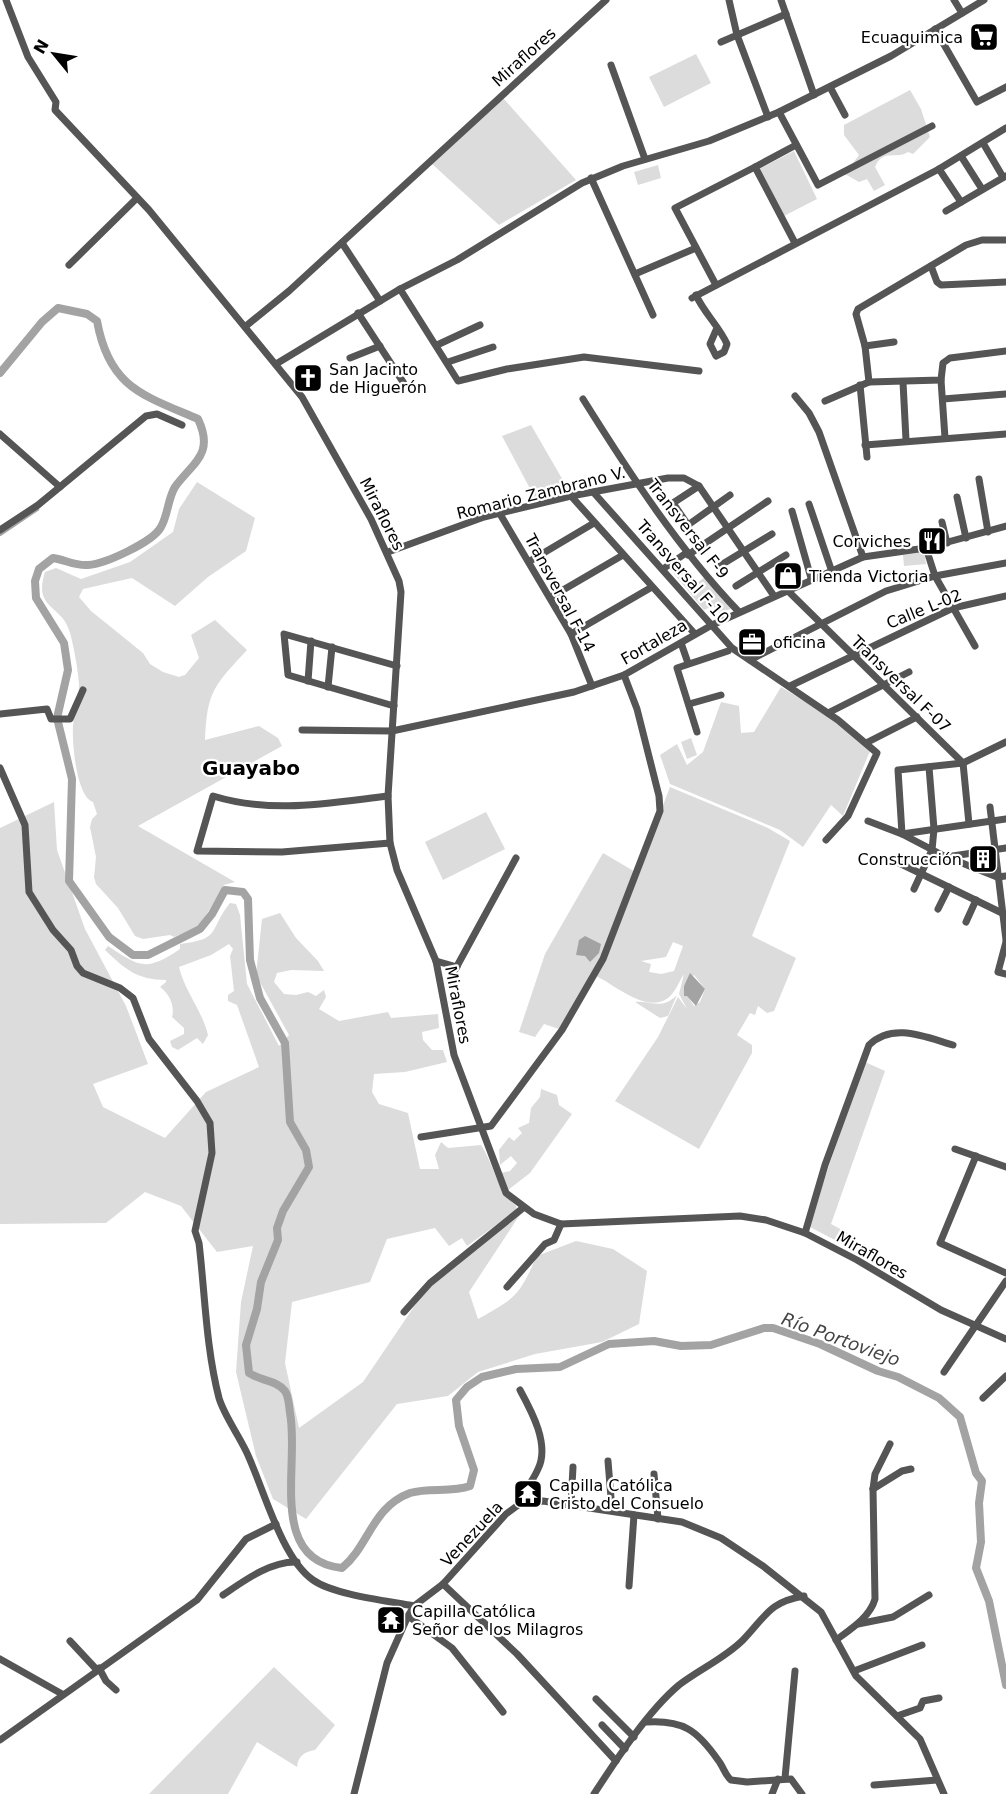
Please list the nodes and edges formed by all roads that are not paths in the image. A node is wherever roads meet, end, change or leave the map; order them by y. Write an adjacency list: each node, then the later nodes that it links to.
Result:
1 (6, 0): 30 (street, Miraflores)
2 (606, 0): 34 (street, Miraflores)
3 (729, 0): 10 (street)
4 (781, 0): 8 (street)
5 (954, 0): 7 (street)
6 (984, 0): 7 (street)
7 (962, 13): 9 (street)
8 (786, 14): 10 (street); 15 (street)
9 (935, 29): 13 (street); 14 (street)
10 (737, 35): 11 (street); 18 (street)
11 (721, 42)
12 (611, 64): 24 (street)
13 (830, 87): 15 (street); 17 (street)
14 (1006, 87)
15 (814, 95): 16 (street)
16 (779, 112): 18 (street); 22 (street)
17 (845, 115)
18 (768, 117): 24 (street)
19 (932, 126): 22 (street)
20 (1006, 128): 21 (street)
21 (983, 143): 23 (street); 27 (street)
22 (796, 145): 25 (street)
23 (961, 156): 26 (street); 29 (street)
24 (645, 159): 28 (street)
25 (755, 167): 35 (street); 36 (street)
26 (939, 169): 31 (street); 35 (street)
27 (1004, 176): 29 (street)
28 (591, 178): 39 (street); 42 (street)
29 (982, 189): 31 (street)
30 (137, 198): 37 (street); 47 (street, Miraflores)
31 (961, 202): 32 (street)
32 (946, 211)
33 (1006, 240): 38 (street)
34 (342, 243): 43 (street); 47 (street, Miraflores)
35 (795, 243): 41 (street)
36 (696, 248): 39 (street); 41 (street)
37 (69, 265)
38 (931, 266): 40 (street); 52 (street)
39 (635, 274): 45 (street)
40 (1006, 282)
41 (716, 285): 48 (street)
42 (400, 289): 43 (street); 50 (street)
43 (380, 301): 44 (street)
44 (358, 314): 51 (street); 57 (street)
45 (653, 315)
46 (480, 325): 50 (street)
47 (246, 326): 57 (street, Miraflores)
48 (717, 327)
49 (894, 342): 52 (street)
50 (437, 345): 56 (street)
51 (380, 346): 55 (street); 62 (street)
52 (865, 346): 60 (street)
53 (494, 347): 56 (street)
54 (1006, 351): 59 (street)
55 (350, 358)
56 (448, 362): 58 (street)
57 (276, 364): 100 (street, Miraflores)
58 (699, 371)
59 (941, 380): 61 (street); 67 (street)
60 (868, 382): 61 (street); 63 (street)
61 (903, 382): 73 (street)
62 (405, 385)
63 (860, 385): 68 (street); 74 (street)
64 (1006, 394): 67 (street)
65 (795, 396): 104 (street)
66 (583, 399): 77 (street, Transversal F-9)
67 (943, 399): 72 (street)
68 (825, 401)
69 (182, 425): 79 (street)
70 (0, 434): 79 (street)
71 (1006, 435): 72 (street)
72 (945, 438): 73 (street)
73 (906, 440): 74 (street)
74 (865, 445): 75 (street)
75 (867, 457)
76 (979, 479): 94 (street)
77 (635, 483): 78 (street, Romario Zambrano V.); 80 (street, Romario Zambrano V.); 101 (street, Transversal F-9)
78 (699, 486): 86 (street); 86 (street)
79 (60, 487): 93 (street)
80 (594, 493): 82 (street, Romario Zambrano V.); 108 (street, Transversal F-10)
81 (730, 495): 86 (street)
82 (571, 496): 88 (street, Romario Zambrano V.); 90 (street)
83 (957, 497): 96 (street)
84 (768, 501): 92 (street)
85 (809, 504): 109 (street)
86 (714, 506): 92 (street)
87 (792, 511): 112 (street)
88 (500, 514): 100 (street, Romario Zambrano V.); 105 (street, Transversal F-14)
89 (942, 522): 97 (street)
90 (594, 523): 102 (street); 105 (street)
91 (1006, 526): 94 (street, Fortaleza)
92 (729, 528): 99 (street); 101 (street)
93 (0, 530)
94 (988, 532): 96 (street, Fortaleza)
95 (772, 534): 99 (street)
96 (966, 538): 97 (street, Fortaleza)
97 (947, 543): 98 (street, Fortaleza)
98 (926, 548): 104 (street, Fortaleza); 111 (street)
99 (745, 551): 107 (street); 110 (street)
100 (388, 552): 133 (street, Miraflores)
101 (687, 554): 108 (street); 120 (street, Transversal F-9)
102 (623, 555): 114 (street); 118 (street)
103 (786, 555): 110 (street)
104 (863, 557): 109 (street, Fortaleza)
105 (530, 561): 118 (street, Transversal F-14)
106 (1006, 563): 111 (street)
107 (721, 565)
108 (663, 569): 122 (street, Transversal F-10)
109 (831, 569): 112 (street, Fortaleza)
110 (759, 572): 113 (street); 116 (street)
111 (935, 576): 119 (street); 121 (street)
112 (811, 578): 115 (street, Fortaleza)
113 (736, 586)
114 (652, 587): 123 (street); 124 (street)
115 (787, 590): 116 (street, Fortaleza); 121 (street, Transversal F-07)
116 (774, 596): 120 (street, Fortaleza)
117 (1006, 596): 119 (street, Calle L-02)
118 (550, 597): 123 (street, Transversal F-14)
119 (953, 608): 127 (street); 130 (street, Calle L-02)
120 (739, 612): 122 (street, Fortaleza)
121 (820, 624): 130 (street, Transversal F-07); 131 (street)
122 (711, 625): 124 (street, Fortaleza); 131 (street, Transversal F-10)
123 (571, 634): 138 (street, Transversal F-14)
124 (695, 634): 126 (street, Fortaleza)
125 (310, 642): 128 (street); 136 (street); 136 (street)
126 (681, 643): 132 (street); 135 (street, Fortaleza)
127 (975, 646)
128 (332, 647): 133 (street); 140 (street)
129 (728, 651): 132 (street)
130 (852, 655): 137 (street, Transversal F-07); 139 (street, Calle L-02)
131 (750, 660): 139 (street, Transversal F-10)
132 (688, 663): 143 (street)
133 (397, 666): 144 (street, Miraflores)
134 (909, 672): 137 (street)
135 (624, 675): 138 (street, Fortaleza); 187 (street)
136 (308, 681): 140 (street)
137 (884, 685): 145 (street); 147 (street, Transversal F-07)
138 (592, 686): 149 (street, Fortaleza)
139 (790, 686): 145 (street, Transversal F-10)
140 (328, 687): 144 (street)
141 (83, 690): 146 (street)
142 (721, 695): 143 (street)
143 (688, 704): 150 (street)
144 (394, 706): 149 (street, Miraflores)
145 (828, 713): 152 (street, Transversal F-10)
146 (0, 714)
147 (917, 717): 152 (street); 153 (street, Transversal F-07)
148 (302, 730): 149 (street, Fortaleza)
149 (392, 731): 156 (street, Miraflores)
150 (697, 732)
151 (1006, 742): 153 (street)
152 (866, 743): 164 (street)
153 (963, 763): 154 (street); 161 (street)
154 (929, 767): 162 (street); 163 (street)
155 (0, 768): 216 (street)
156 (388, 796): 165 (street, Miraflores); 165 (street)
157 (990, 807): 160 (street)
158 (1006, 819): 160 (street)
159 (868, 821): 163 (street)
160 (992, 822): 161 (street); 168 (street)
161 (969, 824): 162 (street)
162 (934, 829): 163 (street); 167 (street)
163 (902, 834): 167 (street)
164 (826, 840)
165 (390, 843): 182 (street, Miraflores)
166 (1006, 848): 168 (street)
167 (932, 850): 169 (street); 172 (street)
168 (994, 850): 169 (street); 174 (street)
169 (946, 857): 174 (street)
170 (516, 858): 183 (street)
171 (897, 862): 172 (street)
172 (921, 873): 175 (street); 176 (street)
173 (1006, 876): 174 (street)
174 (997, 878): 179 (street)
175 (949, 886): 177 (street); 178 (street)
176 (914, 889)
177 (976, 900): 179 (street); 180 (street)
178 (938, 909)
179 (1002, 913): 181 (street)
180 (966, 922)
181 (1006, 941): 184 (street)
182 (435, 962): 183 (street); 187 (street, Miraflores)
183 (457, 967): 185 (street)
184 (1006, 974)
185 (450, 979)
186 (953, 1045): 194 (street)
187 (482, 1130): 188 (street); 192 (street, Miraflores)
188 (421, 1137)
189 (955, 1149): 190 (street)
190 (976, 1156): 191 (street); 195 (street)
191 (1006, 1167)
192 (523, 1208): 193 (street, Miraflores); 198 (street)
193 (561, 1224): 194 (street, Miraflores); 197 (street)
194 (805, 1233): 199 (street, Miraflores)
195 (1006, 1272)
196 (1006, 1281): 199 (street)
197 (507, 1287)
198 (404, 1312)
199 (977, 1326): 200 (street, Miraflores); 201 (street)
200 (1006, 1339)
201 (944, 1372)
202 (1006, 1376): 204 (street)
203 (520, 1390): 211 (street)
204 (983, 1398)
205 (890, 1444): 210 (street)
206 (608, 1461): 213 (street)
207 (573, 1467): 212 (street)
208 (911, 1469): 210 (street)
209 (654, 1474): 215 (street)
210 (873, 1489): 225 (street)
211 (521, 1503): 212 (street, Venezuela); 218 (street, Venezuela)
212 (571, 1504): 213 (street, Venezuela)
213 (612, 1510): 214 (street, Venezuela)
214 (634, 1515): 215 (street, Venezuela); 219 (street)
215 (658, 1519): 222 (street, Venezuela)
216 (276, 1524): 217 (street); 230 (street)
217 (297, 1562): 221 (street); 223 (street)
218 (443, 1584): 223 (street, Venezuela); 244 (street)
219 (629, 1586)
220 (929, 1594): 225 (street)
221 (223, 1595)
222 (804, 1596): 226 (street, Venezuela); 239 (street)
223 (414, 1606): 224 (street, Venezuela)
224 (408, 1616): 237 (street); 248 (street, Venezuela)
225 (858, 1624): 226 (street)
226 (836, 1640): 232 (street, Venezuela)
227 (70, 1641): 230 (street)
228 (922, 1645): 232 (street)
229 (0, 1659): 234 (street)
230 (98, 1669): 233 (street); 234 (street)
231 (795, 1671): 245 (street)
232 (854, 1671): 238 (street, Venezuela)
233 (116, 1690)
234 (62, 1694): 242 (street)
235 (939, 1698): 238 (street)
236 (596, 1699): 241 (street)
237 (503, 1712)
238 (897, 1716): 246 (street, Venezuela)
239 (647, 1722): 241 (street); 245 (street)
240 (602, 1725): 243 (street)
241 (634, 1737): 243 (street)
242 (0, 1740)
243 (625, 1749): 244 (street)
244 (616, 1761): 249 (street)
245 (782, 1779): 250 (street); 251 (street)
246 (937, 1780): 247 (street); 252 (street, Venezuela)
247 (874, 1785)
248 (354, 1794)
249 (594, 1794)
250 (772, 1794)
251 (802, 1794)
252 (944, 1794)

